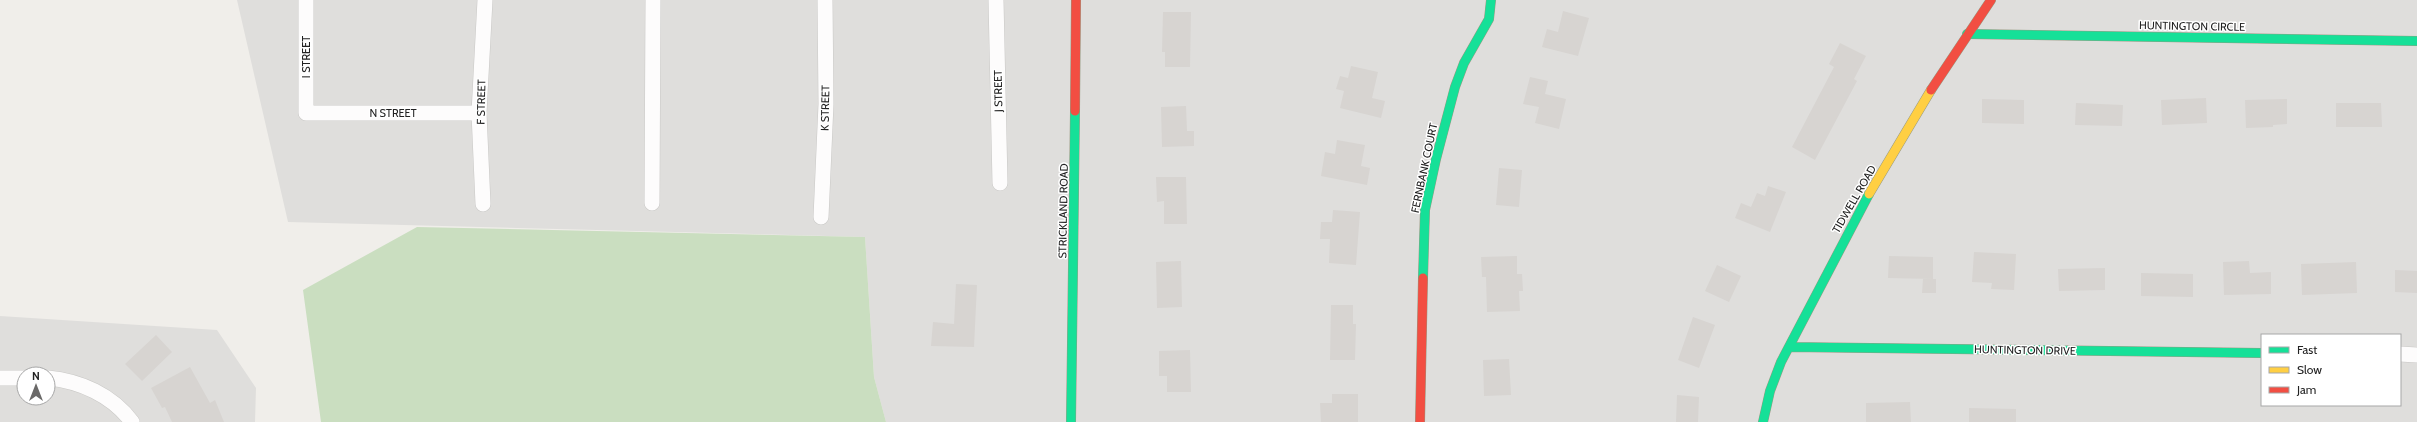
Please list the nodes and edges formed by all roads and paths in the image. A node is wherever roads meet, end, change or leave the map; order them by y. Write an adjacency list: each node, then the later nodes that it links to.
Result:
1 (306, 0): 11 (street, I STREET)
2 (485, 0): 12 (street, F STREET)
3 (653, 0): 15 (street)
4 (825, 0): 16 (street, K STREET)
5 (996, 0): 13 (street, J STREET)
6 (1076, 0): 25 (street, STRICKLAND ROAD)
7 (1491, 0): 26 (street, FERNBANK COURT)
8 (1991, 0): 9 (street, TIDWELL ROAD)
9 (1967, 34): 10 (street, HUNTINGTON CIRCLE); 17 (street, TIDWELL ROAD)
10 (2417, 41)
11 (306, 113): 12 (street, N STREET)
12 (479, 113): 14 (street, F STREET)
13 (1000, 183)
14 (483, 204)
15 (652, 204)
16 (821, 216)
17 (1789, 346): 18 (street, HUNTINGTON DRIVE); 27 (street, TIDWELL ROAD)
18 (2261, 353)
19 (2401, 354): 20 (street)
20 (2417, 355)
21 (0, 378): 22 (street)
22 (16, 378)
23 (56, 379): 24 (street)
24 (132, 422)
25 (1071, 422)
26 (1420, 422)
27 (1763, 422)

